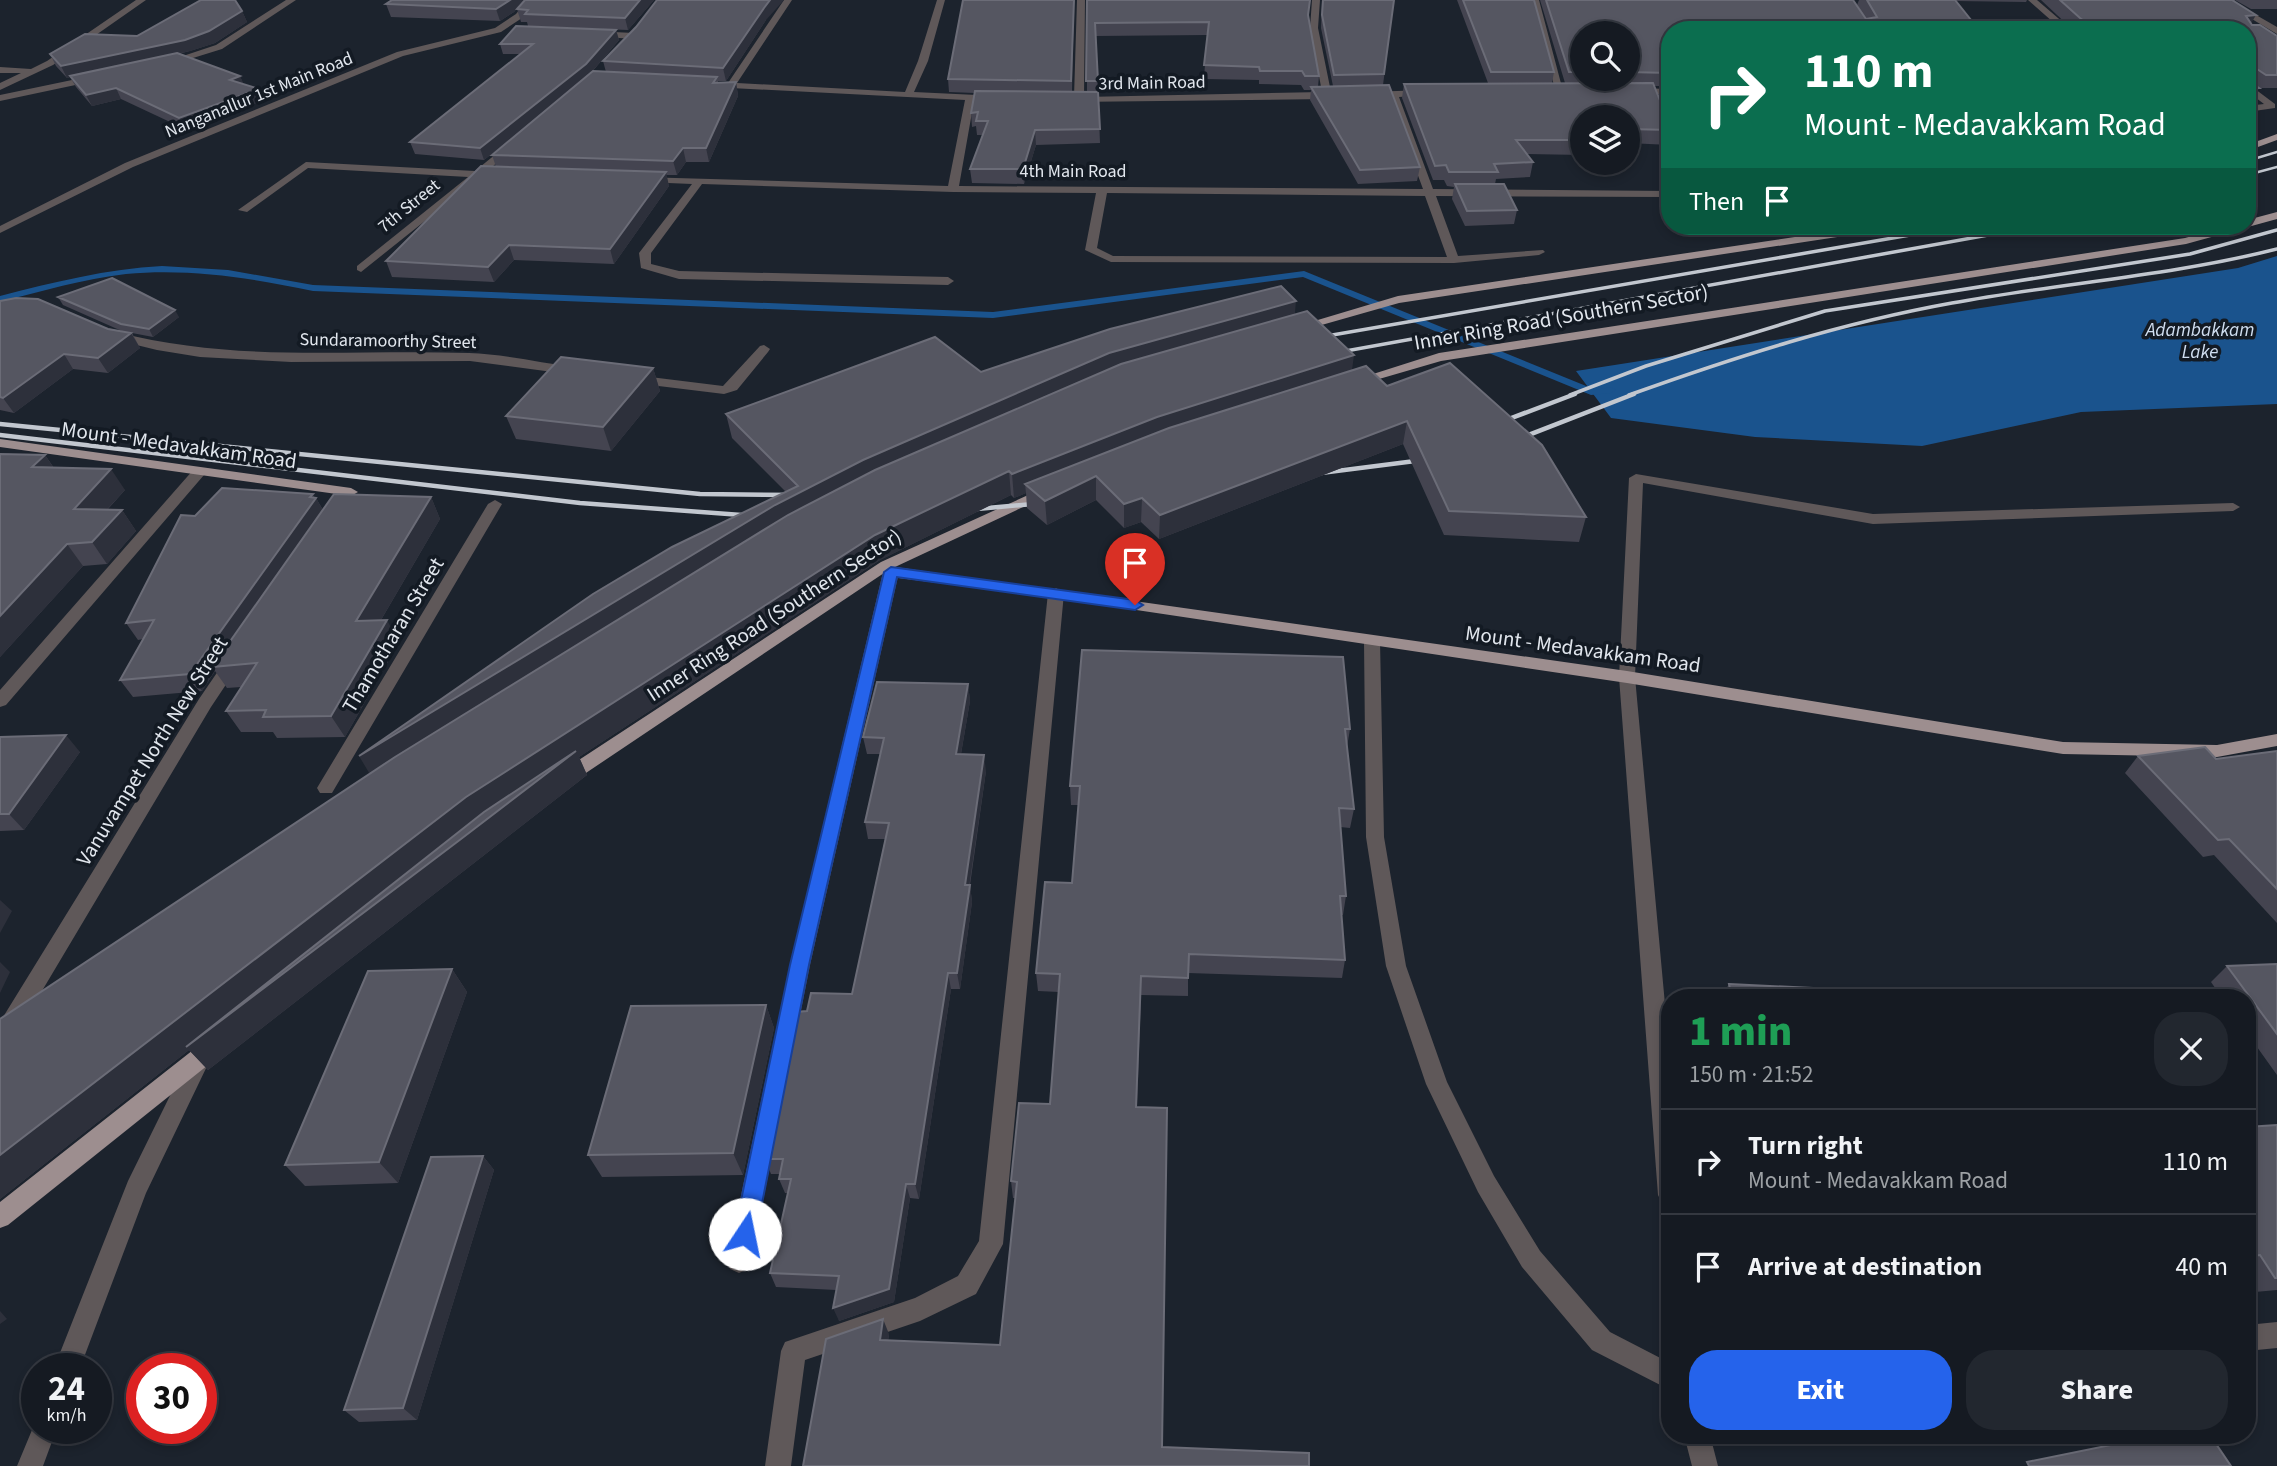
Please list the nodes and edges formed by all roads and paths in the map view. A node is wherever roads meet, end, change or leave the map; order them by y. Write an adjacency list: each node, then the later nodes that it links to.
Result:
1 (142, 0): 20 (street)
2 (292, 0): 18 (street)
3 (531, 0): 12 (street, Nanganallur 1st Main Road)
4 (788, 0): 23 (street)
5 (941, 0): 35 (street)
6 (1082, 0): 41 (street)
7 (1317, 0): 36 (street)
8 (1535, 0): 26 (street)
9 (2032, 0): 11 (street)
10 (2224, 0): 14 (street)
11 (2057, 21)
12 (498, 30): 13 (street); 57 (street, Nanganallur 1st Main Road)
13 (512, 30)
14 (2277, 31): 15 (street)
15 (2257, 32)
16 (580, 33): 17 (street)
17 (633, 36)
18 (156, 65)
19 (0, 70): 20 (street)
20 (34, 71): 24 (street)
21 (104, 76): 37 (street)
22 (704, 85): 23 (street)
23 (731, 86): 35 (street)
24 (0, 87)
25 (1546, 89): 26 (street)
26 (1560, 89): 27 (street)
27 (1570, 89)
28 (1632, 91): 34 (street)
29 (1435, 93): 31 (street)
30 (2256, 93): 42 (street)
31 (1393, 94): 33 (street); 52 (street)
32 (1340, 95): 36 (street, 3rd Main Road)
33 (1353, 95)
34 (1661, 95)
35 (908, 96): 38 (street)
36 (1327, 96): 41 (street, 3rd Main Road)
37 (0, 98)
38 (971, 99): 39 (street); 50 (street)
39 (1011, 99)
40 (1066, 100): 41 (street, 3rd Main Road)
41 (1079, 100)
42 (2256, 108)
43 (2277, 137): 45 (main road)
44 (519, 140): 46 (street, 7th Street)
45 (2256, 145)
46 (476, 175): 47 (street); 54 (street); 62 (street, 7th Street)
47 (502, 175)
48 (632, 178): 49 (street, 4th Main Road)
49 (699, 181): 50 (street, 4th Main Road); 63 (street)
50 (953, 189): 51 (street, 4th Main Road)
51 (1102, 189): 52 (street, 4th Main Road); 61 (street)
52 (1428, 190): 53 (street, 4th Main Road); 61 (street)
53 (1661, 194)
54 (243, 210)
55 (2277, 215): 56 (main road)
56 (2256, 221)
57 (0, 230)
58 (1830, 235): 64 (main road, Inner Ring Road (Southern Sector))
59 (2208, 235): 69 (main road, Inner Ring Road (Southern Sector))
60 (1539, 252): 61 (street)
61 (1454, 260)
62 (361, 268)
63 (948, 281)
64 (1292, 329)
65 (98, 331): 67 (street, Sundaramoorthy Street)
66 (764, 349): 68 (street)
67 (588, 373)
68 (624, 378)
69 (1349, 384)
70 (0, 443): 71 (main road, Mount - Medavakkam Road)
71 (199, 472): 73 (main road, Mount - Medavakkam Road); 82 (street)
72 (1065, 483): 77 (main road, Inner Ring Road (Southern Sector))
73 (351, 492): 76 (street)
74 (495, 504): 84 (street, Thamotharan Street)
75 (2233, 507): 81 (street)
76 (336, 514)
77 (889, 568): 78 (main road, Mount - Medavakkam Road); 85 (main road, Inner Ring Road (Southern Sector)); 93 (street)
78 (1056, 593): 79 (main road, Mount - Medavakkam Road); 101 (street)
79 (1373, 641): 81 (main road, Mount - Medavakkam Road); 97 (street)
80 (244, 647): 88 (street, Vanuvampet North New Street)
81 (1627, 677): 83 (main road, Mount - Medavakkam Road); 91 (street)
82 (0, 701)
83 (2277, 740)
84 (326, 788)
85 (545, 791)
86 (34, 1024): 89 (main road)
87 (232, 1033): 90 (main road)
88 (0, 1041)
89 (0, 1047)
90 (200, 1058): 92 (main road); 96 (street)
91 (1661, 1087)
92 (0, 1217)
93 (739, 1261)
94 (2277, 1335): 95 (street)
95 (2256, 1337)
96 (73, 1353)
97 (1661, 1372)
98 (38, 1444): 100 (street)
99 (1699, 1444): 102 (street)
100 (30, 1466)
101 (778, 1466)
102 (1705, 1466)

